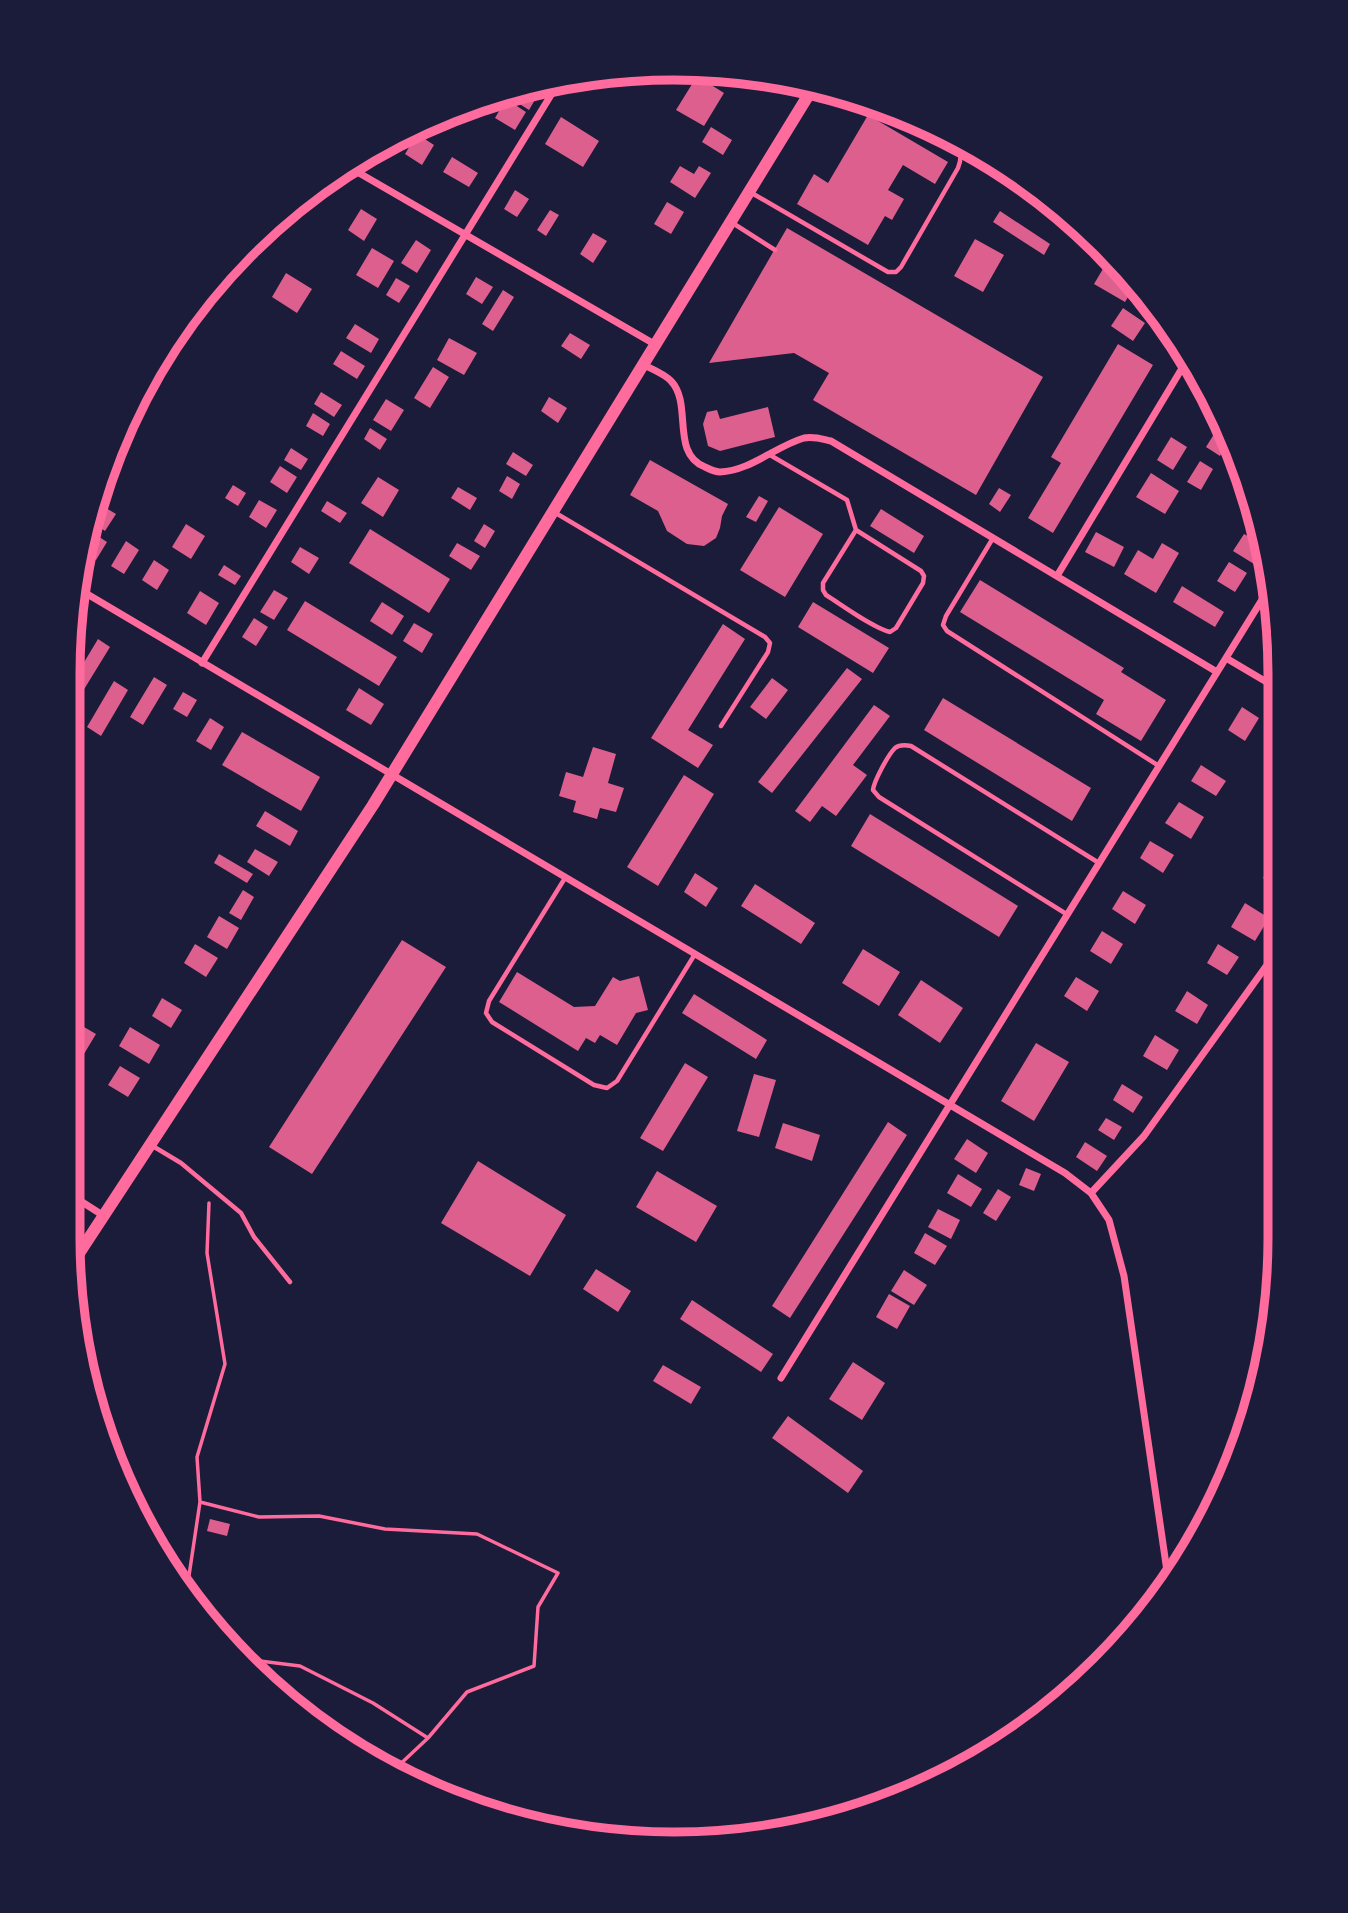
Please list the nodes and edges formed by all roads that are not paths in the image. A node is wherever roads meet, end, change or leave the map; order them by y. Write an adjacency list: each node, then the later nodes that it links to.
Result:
1 (552, 93): 7 (street)
2 (808, 96): 5 (main road)
3 (961, 155): 5 (lane)
4 (358, 172): 7 (street)
5 (749, 192): 6 (main road)
6 (731, 222): 8 (lane); 9 (main road)
7 (464, 234): 9 (street); 20 (street)
8 (775, 250)
9 (656, 345): 10 (main road)
10 (643, 365): 12 (street); 13 (main road)
11 (1182, 368): 16 (street)
12 (770, 454): 14 (lane); 15 (street)
13 (554, 512): 23 (lane); 25 (main road)
14 (856, 530): 14 (lane)
15 (993, 538): 16 (street); 24 (lane)
16 (1057, 576): 21 (street)
17 (87, 594): 20 (street)
18 (1262, 600): 19 (street)
19 (1226, 658): 21 (street); 22 (street)
20 (202, 663): 25 (street)
21 (1217, 672): 24 (street)
22 (1268, 683)
23 (721, 726)
24 (1160, 766): 26 (street)
25 (391, 775): 27 (street); 32 (main road)
26 (1100, 863): 28 (street); 28 (lane)
27 (565, 878): 29 (street); 29 (lane)
28 (1068, 915): 31 (street)
29 (695, 954): 31 (street)
30 (1268, 964): 33 (street)
31 (951, 1105): 33 (street); 38 (street)
32 (150, 1145): 35 (main road); 37 (lane)
33 (1091, 1193): 39 (street)
34 (80, 1201): 35 (street)
35 (104, 1216): 36 (main road)
36 (81, 1251)
37 (290, 1282)
38 (781, 1378)
39 (1167, 1569)

